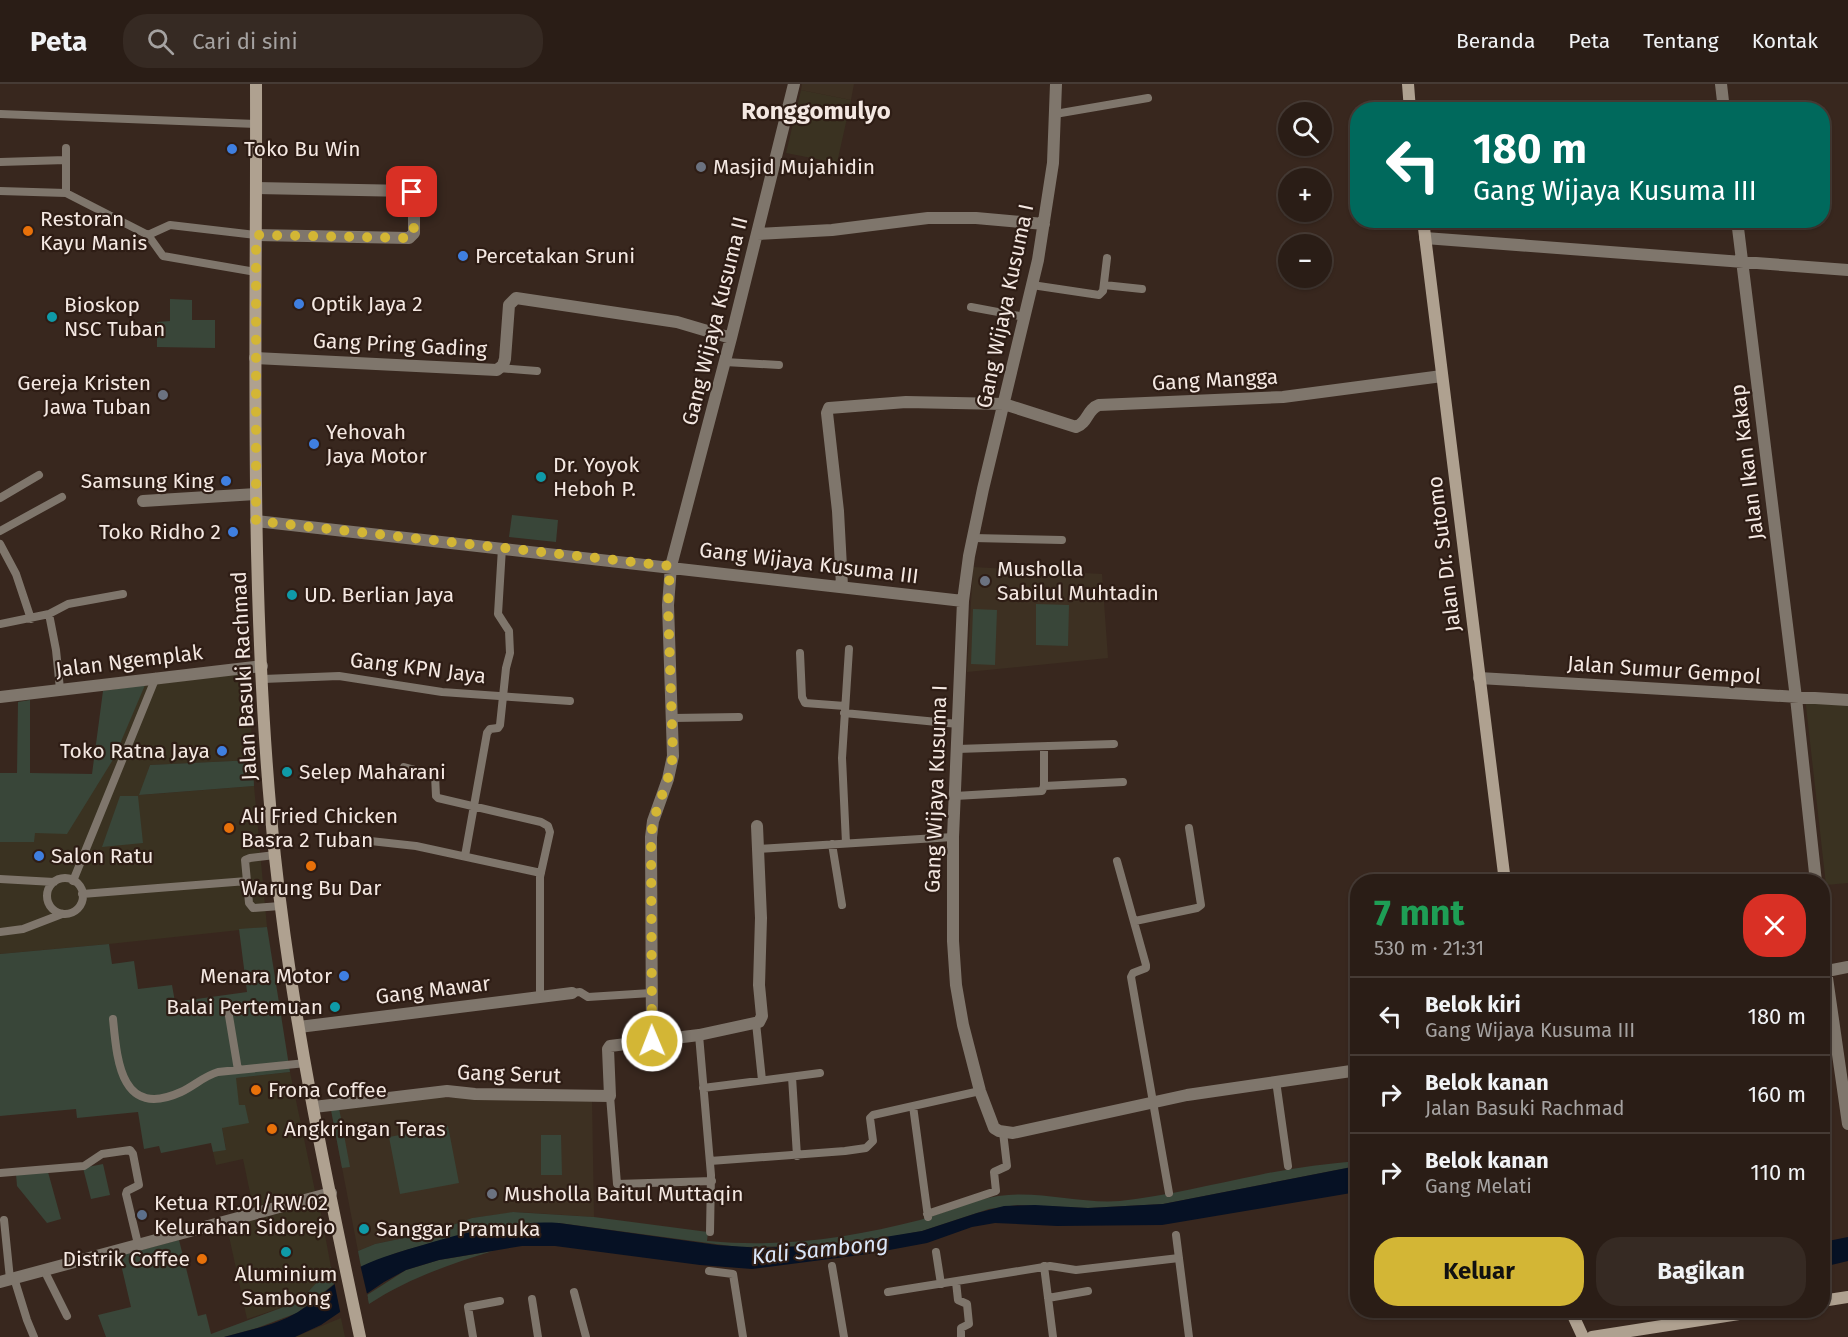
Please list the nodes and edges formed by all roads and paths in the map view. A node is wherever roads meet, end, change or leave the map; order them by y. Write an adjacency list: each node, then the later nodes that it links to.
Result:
1 (256, 84): 11 (main road, Jalan Basuki Rachmad)
2 (794, 84): 21 (street, Gang Wijaya Kusuma II)
3 (1056, 84): 10 (street, Gang Wijaya Kusuma I)
4 (1408, 84): 7 (main road)
5 (1720, 84): 8 (street)
6 (1148, 98): 10 (lane)
7 (1409, 102)
8 (1723, 102)
9 (0, 114): 11 (lane)
10 (1055, 114): 18 (street, Gang Wijaya Kusuma I)
11 (256, 124): 15 (main road, Jalan Basuki Rachmad)
12 (66, 148): 13 (lane)
13 (66, 160): 14 (lane); 17 (lane)
14 (0, 162)
15 (256, 188): 23 (main road, Jalan Basuki Rachmad); 23 (street)
16 (0, 192): 17 (lane)
17 (66, 193): 22 (lane)
18 (1044, 224): 21 (street); 29 (street, Gang Wijaya Kusuma I)
19 (1424, 228): 24 (main road, Jalan Dr. Sutomo)
20 (1738, 228): 26 (street, Jalan Ikan Kakap)
21 (757, 234): 34 (street, Gang Wijaya Kusuma II)
22 (148, 235): 23 (lane); 28 (lane)
23 (256, 235): 28 (main road, Jalan Basuki Rachmad)
24 (1425, 238): 26 (street); 40 (main road, Jalan Dr. Sutomo)
25 (1107, 258): 30 (lane)
26 (1742, 262): 27 (street); 69 (street, Jalan Ikan Kakap)
27 (1848, 270)
28 (256, 272): 35 (main road, Jalan Basuki Rachmad)
29 (1032, 285): 30 (lane); 33 (street, Gang Wijaya Kusuma I)
30 (1104, 285): 31 (lane)
31 (1142, 289)
32 (971, 307): 33 (lane)
33 (1025, 317): 41 (street, Gang Wijaya Kusuma I)
34 (731, 338): 36 (street, Gang Wijaya Kusuma II); 38 (street, Gang Pring Gading)
35 (255, 358): 38 (street, Gang Pring Gading); 43 (main road, Jalan Basuki Rachmad)
36 (725, 362): 37 (lane); 53 (street, Gang Wijaya Kusuma II)
37 (779, 365)
38 (499, 368): 39 (lane)
39 (537, 371)
40 (1442, 376): 41 (street, Gang Mangga); 64 (main road, Jalan Dr. Sutomo)
41 (1004, 404): 49 (street, Gang Wijaya Kusuma I); 54 (street)
42 (39, 475): 45 (lane)
43 (256, 494): 46 (street); 47 (main road, Jalan Basuki Rachmad)
44 (63, 497): 48 (lane)
45 (0, 498)
46 (143, 501)
47 (256, 521): 52 (street, Gang Wijaya Kusuma III); 62 (main road, Jalan Basuki Rachmad)
48 (0, 531)
49 (973, 538): 50 (lane); 56 (street, Gang Wijaya Kusuma I)
50 (1062, 540)
51 (0, 544): 58 (lane)
52 (502, 548): 53 (street, Gang Wijaya Kusuma III); 68 (lane)
53 (670, 566): 54 (street, Gang Wijaya Kusuma III); 74 (street, Gang Wijaya Kusuma II)
54 (842, 586): 56 (street, Gang Wijaya Kusuma III)
55 (123, 594): 57 (lane)
56 (963, 601): 75 (street, Gang Wijaya Kusuma I)
57 (49, 614): 58 (lane); 66 (lane)
58 (31, 619): 59 (lane)
59 (0, 624)
60 (849, 649): 72 (lane)
61 (800, 653): 72 (lane)
62 (262, 666): 63 (street, Jalan Ngemplak); 65 (main road, Jalan Basuki Rachmad)
63 (156, 677): 66 (street, Jalan Ngemplak); 98 (lane)
64 (1479, 678): 69 (street, Jalan Sumur Gempol); 95 (main road, Jalan Dr. Sutomo)
65 (263, 679): 68 (lane, Gang KPN Jaya); 91 (main road, Jalan Basuki Rachmad)
66 (60, 689): 67 (street, Jalan Ngemplak)
67 (0, 697)
68 (503, 697): 71 (lane, Gang KPN Jaya); 83 (lane)
69 (1796, 698): 70 (street, Jalan Sumur Gempol); 96 (street, Jalan Ikan Kakap)
70 (1848, 700)
71 (570, 701)
72 (845, 709): 75 (lane); 88 (lane)
73 (740, 717): 74 (lane)
74 (673, 718): 110 (street, Gang Wijaya Kusuma II)
75 (958, 724): 78 (street, Gang Wijaya Kusuma I)
76 (1114, 744): 77 (lane)
77 (1044, 747): 78 (lane); 81 (lane)
78 (957, 749): 82 (street, Gang Wijaya Kusuma I)
79 (404, 767): 83 (lane)
80 (1123, 782): 81 (lane)
81 (1044, 786): 82 (lane)
82 (955, 796): 86 (street, Gang Wijaya Kusuma I)
83 (474, 805): 92 (lane); 94 (lane)
84 (757, 826): 90 (street)
85 (1189, 828): 105 (lane)
86 (953, 837): 88 (lane); 127 (street, Gang Wijaya Kusuma I)
87 (352, 839): 92 (lane)
88 (846, 843): 89 (lane)
89 (832, 844): 90 (lane); 102 (lane)
90 (758, 849): 115 (street)
91 (275, 855): 99 (lane); 103 (main road, Jalan Basuki Rachmad)
92 (465, 856): 94 (lane)
93 (1117, 861): 105 (lane)
94 (541, 873): 111 (lane)
95 (1504, 874)
96 (1815, 874)
97 (0, 879): 100 (lane)
98 (73, 881): 100 (lane); 101 (lane)
99 (247, 881): 101 (lane); 103 (lane)
100 (54, 882): 104 (lane)
101 (82, 894): 104 (lane)
102 (842, 905)
103 (280, 906): 116 (main road, Jalan Basuki Rachmad)
104 (62, 914): 106 (lane)
105 (1135, 921): 129 (lane)
106 (0, 932)
107 (1848, 967): 108 (street)
108 (1830, 971)
109 (572, 993): 110 (lane); 111 (street, Gang Mawar)
110 (651, 993): 118 (street, Gang Wijaya Kusuma II)
111 (540, 997): 116 (street, Gang Mawar)
112 (228, 1010): 120 (lane)
113 (1830, 1010): 132 (street)
114 (113, 1019): 120 (lane)
115 (756, 1023): 117 (street); 124 (lane)
116 (299, 1027): 119 (main road, Jalan Basuki Rachmad)
117 (699, 1035): 118 (street); 126 (lane)
118 (652, 1041): 128 (street)
119 (306, 1063): 120 (lane); 131 (main road, Jalan Basuki Rachmad)
120 (238, 1070)
121 (1350, 1071): 125 (street)
122 (819, 1073): 123 (lane)
123 (792, 1077): 124 (lane); 134 (lane)
124 (762, 1080): 126 (lane)
125 (1276, 1081): 129 (street); 136 (lane)
126 (704, 1088): 135 (lane)
127 (980, 1091): 130 (lane); 133 (street, Gang Wijaya Kusuma I)
128 (610, 1096): 131 (street, Gang Serut); 138 (lane)
129 (1154, 1103): 133 (street); 140 (lane)
130 (913, 1106): 133 (lane); 134 (lane)
131 (314, 1107): 139 (main road, Jalan Basuki Rachmad)
132 (1848, 1124)
133 (1003, 1132)
134 (797, 1155): 135 (lane)
135 (710, 1161): 138 (lane)
136 (1288, 1166)
137 (0, 1173): 144 (lane)
138 (712, 1181): 142 (lane)
139 (331, 1193): 144 (street); 166 (main road, Jalan Basuki Rachmad)
140 (1169, 1193)
141 (4, 1220): 151 (lane)
142 (710, 1232)
143 (1176, 1235): 146 (lane)
144 (138, 1244): 149 (street)
145 (936, 1251): 153 (lane)
146 (1179, 1258): 148 (lane); 174 (lane)
147 (832, 1266): 171 (lane)
148 (1044, 1266): 152 (lane); 158 (lane)
149 (44, 1270): 151 (street); 162 (lane)
150 (709, 1271): 170 (lane)
151 (8, 1280): 165 (lane)
152 (956, 1282): 153 (lane); 172 (lane)
153 (941, 1284): 156 (lane)
154 (1088, 1291): 158 (lane)
155 (574, 1292): 169 (lane)
156 (888, 1292)
157 (1848, 1297): 160 (main road)
158 (1048, 1298): 173 (lane)
159 (532, 1299): 168 (lane)
160 (1830, 1300)
161 (500, 1301): 167 (lane)
162 (67, 1316)
163 (1574, 1318): 175 (main road)
164 (1713, 1318): 176 (main road)
165 (34, 1337)
166 (360, 1337)
167 (473, 1337)
168 (538, 1337)
169 (586, 1337)
170 (743, 1337)
171 (844, 1337)
172 (961, 1337)
173 (1053, 1337)
174 (1189, 1337)
175 (1583, 1337)
176 (1592, 1337)

